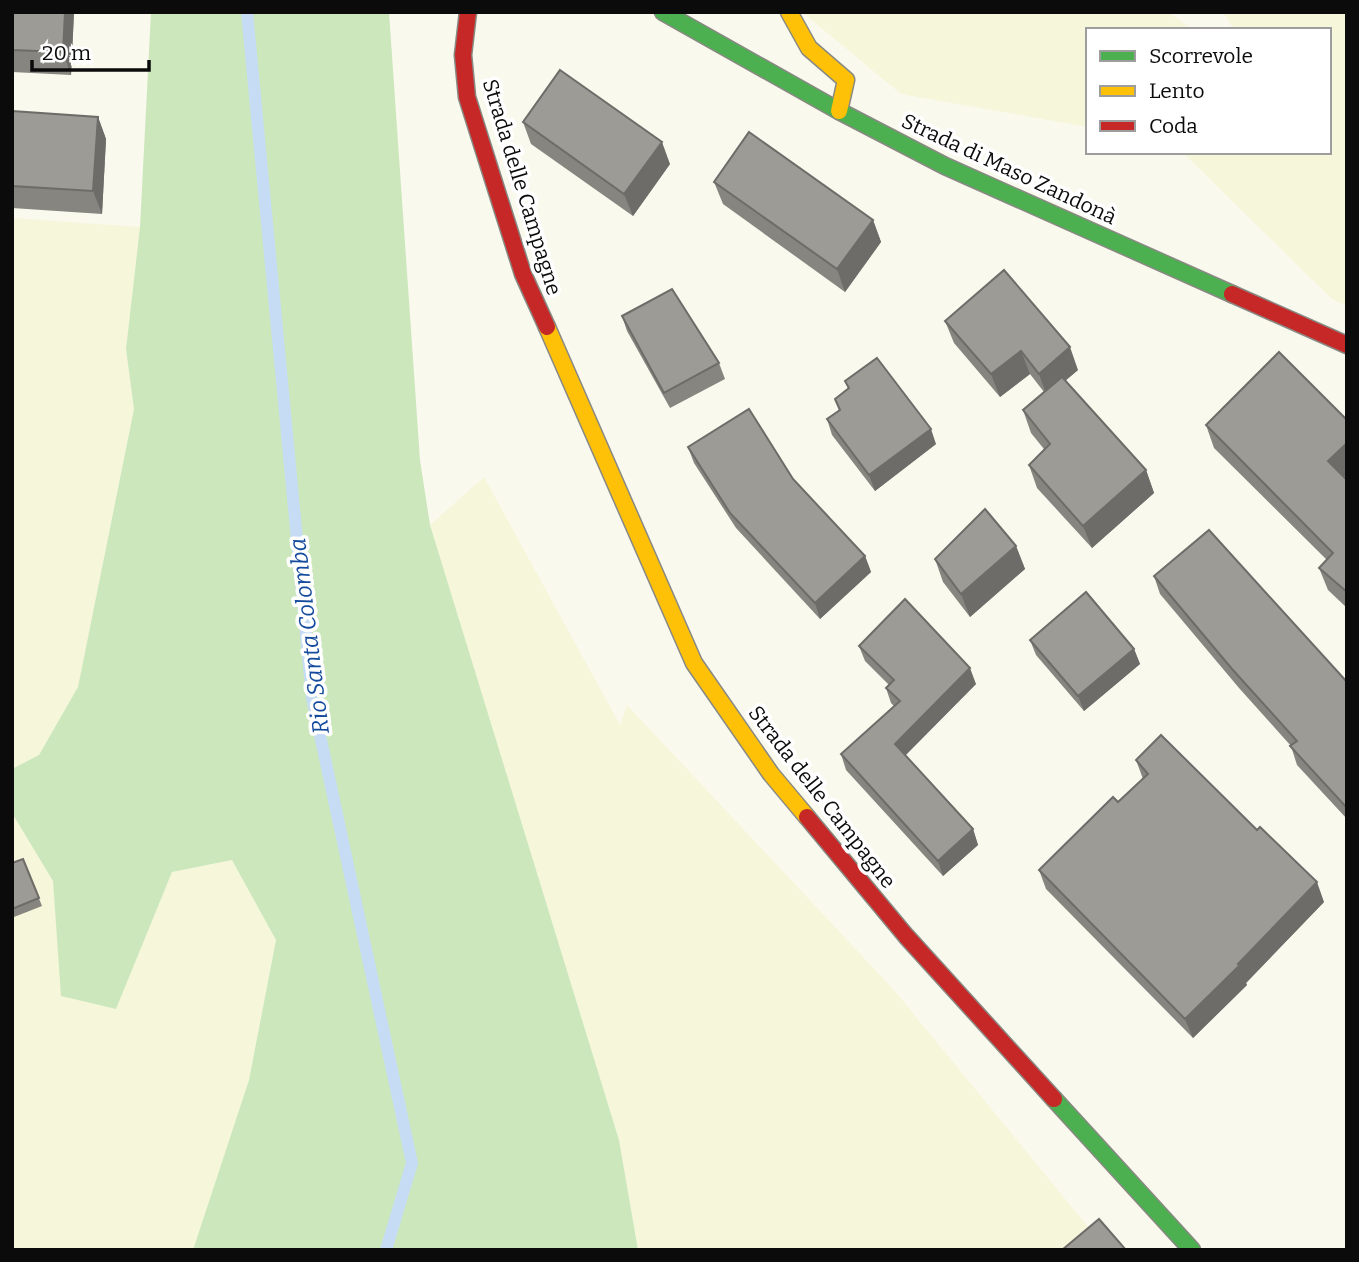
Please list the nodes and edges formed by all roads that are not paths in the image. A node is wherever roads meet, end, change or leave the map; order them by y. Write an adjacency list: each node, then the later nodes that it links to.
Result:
1 (468, 12): 6 (street, Strada delle Campagne)
2 (663, 12): 4 (street, Strada di Maso Zandonà)
3 (789, 12): 4 (street)
4 (839, 111): 5 (street, Strada di Maso Zandonà)
5 (1347, 345)
6 (1192, 1250)

